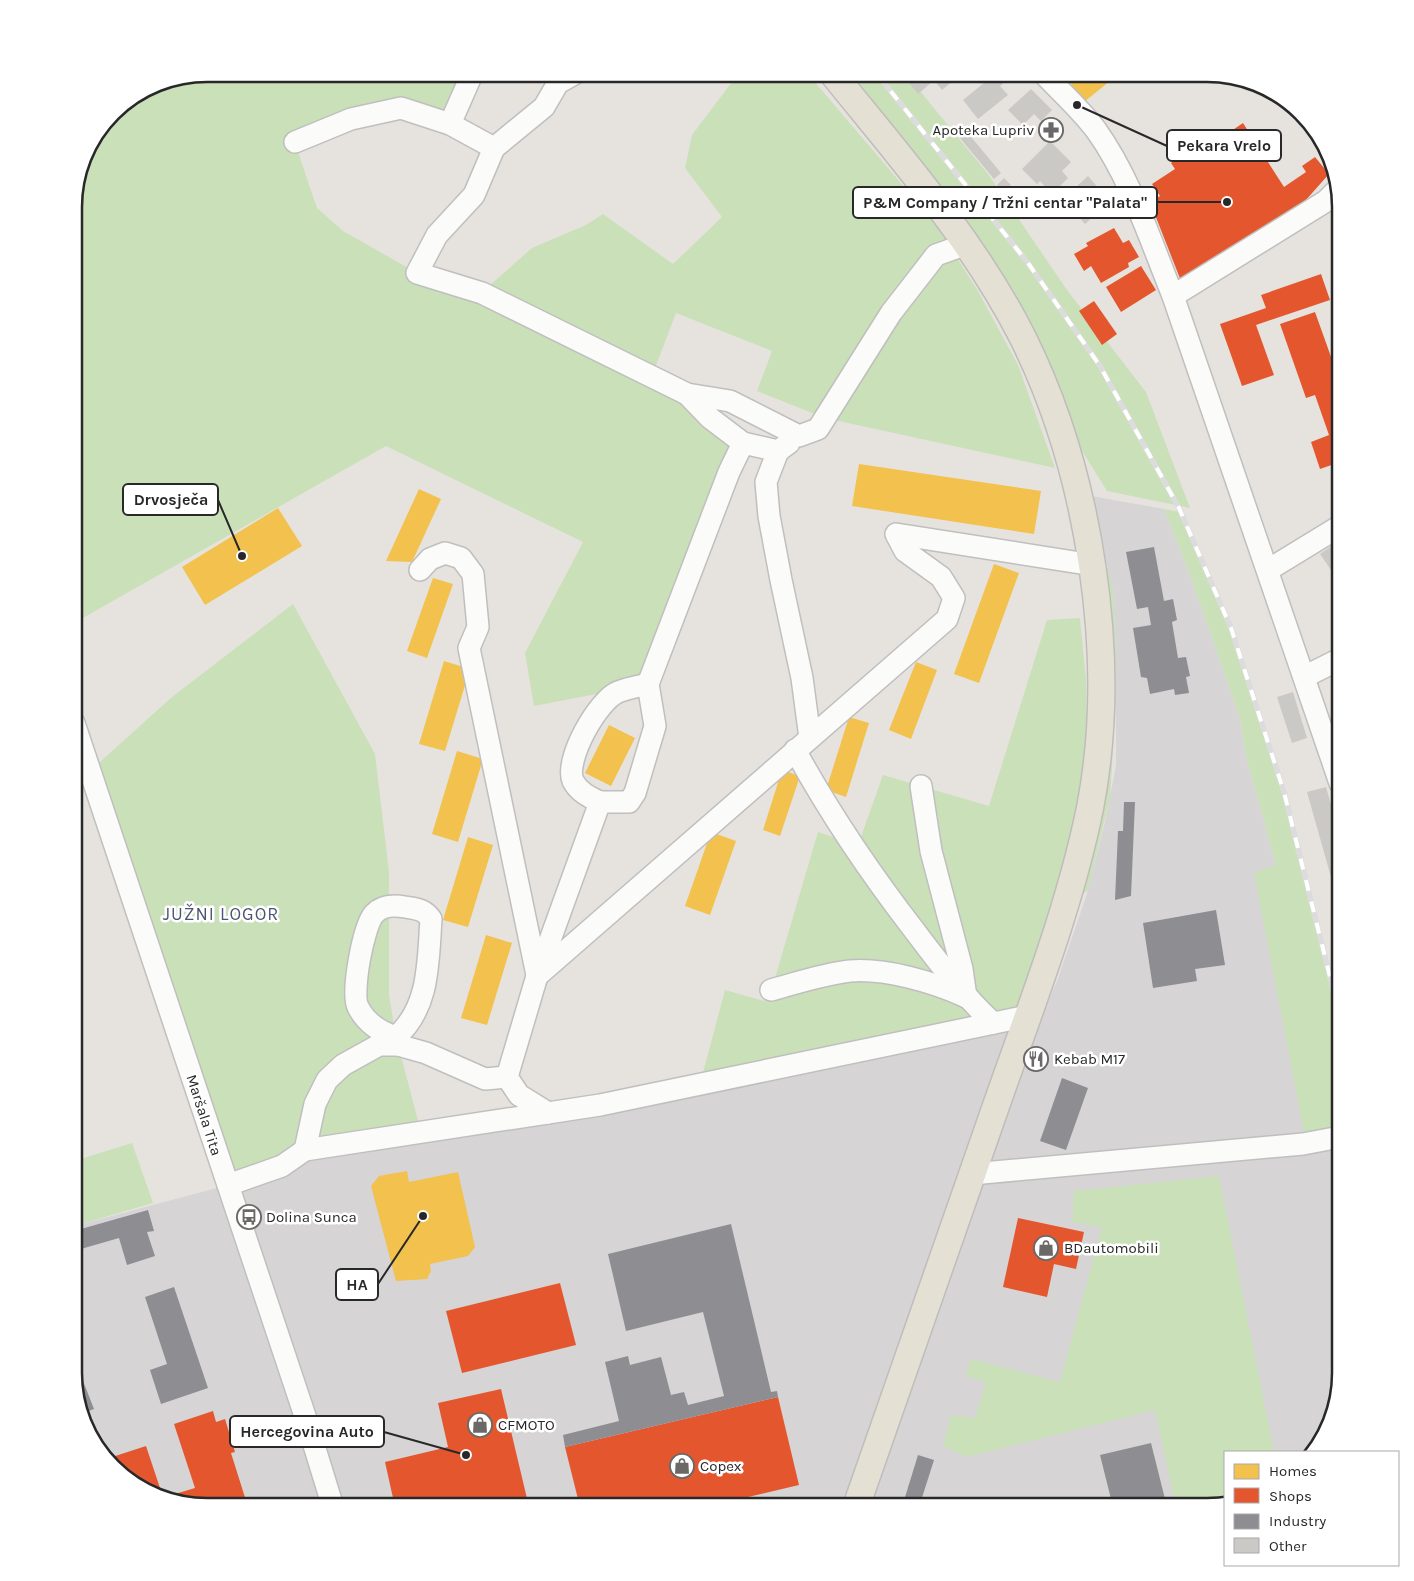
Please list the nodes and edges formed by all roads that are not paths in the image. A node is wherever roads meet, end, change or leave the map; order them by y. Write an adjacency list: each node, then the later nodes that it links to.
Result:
1 (468, 83): 5 (street)
2 (558, 83): 7 (street)
3 (840, 83): 9 (main road)
4 (1052, 83): 10 (street)
5 (450, 124): 6 (street); 7 (street)
6 (295, 142)
7 (494, 148): 11 (street)
8 (1331, 196): 10 (street)
9 (967, 244): 12 (street); 16 (main road)
10 (1173, 296): 18 (street)
11 (687, 394): 12 (street); 13 (street)
12 (799, 436): 14 (street)
13 (743, 442): 14 (street); 21 (street)
14 (778, 452): 22 (street)
15 (1332, 531): 18 (street)
16 (1093, 564): 22 (street); 30 (main road)
17 (420, 570): 27 (street)
18 (1268, 570): 20 (street)
19 (1332, 663): 20 (street)
20 (1304, 677): 24 (street)
21 (648, 684): 26 (street); 26 (street)
22 (802, 744): 27 (street); 29 (street)
23 (83, 748): 38 (street, Maršala Tita)
24 (1332, 759)
25 (921, 786): 29 (street)
26 (600, 802): 27 (street)
27 (537, 976): 33 (street)
28 (771, 990): 29 (street)
29 (966, 997): 31 (street)
30 (1028, 1016): 31 (street); 37 (main road)
31 (993, 1023): 34 (street)
32 (397, 1041): 32 (street); 33 (street); 36 (street)
33 (507, 1077): 34 (street)
34 (548, 1113): 36 (street)
35 (1332, 1139): 37 (street)
36 (305, 1150): 38 (street)
37 (972, 1174): 40 (main road)
38 (228, 1185): 39 (street, Maršala Tita)
39 (330, 1498)
40 (859, 1498)

